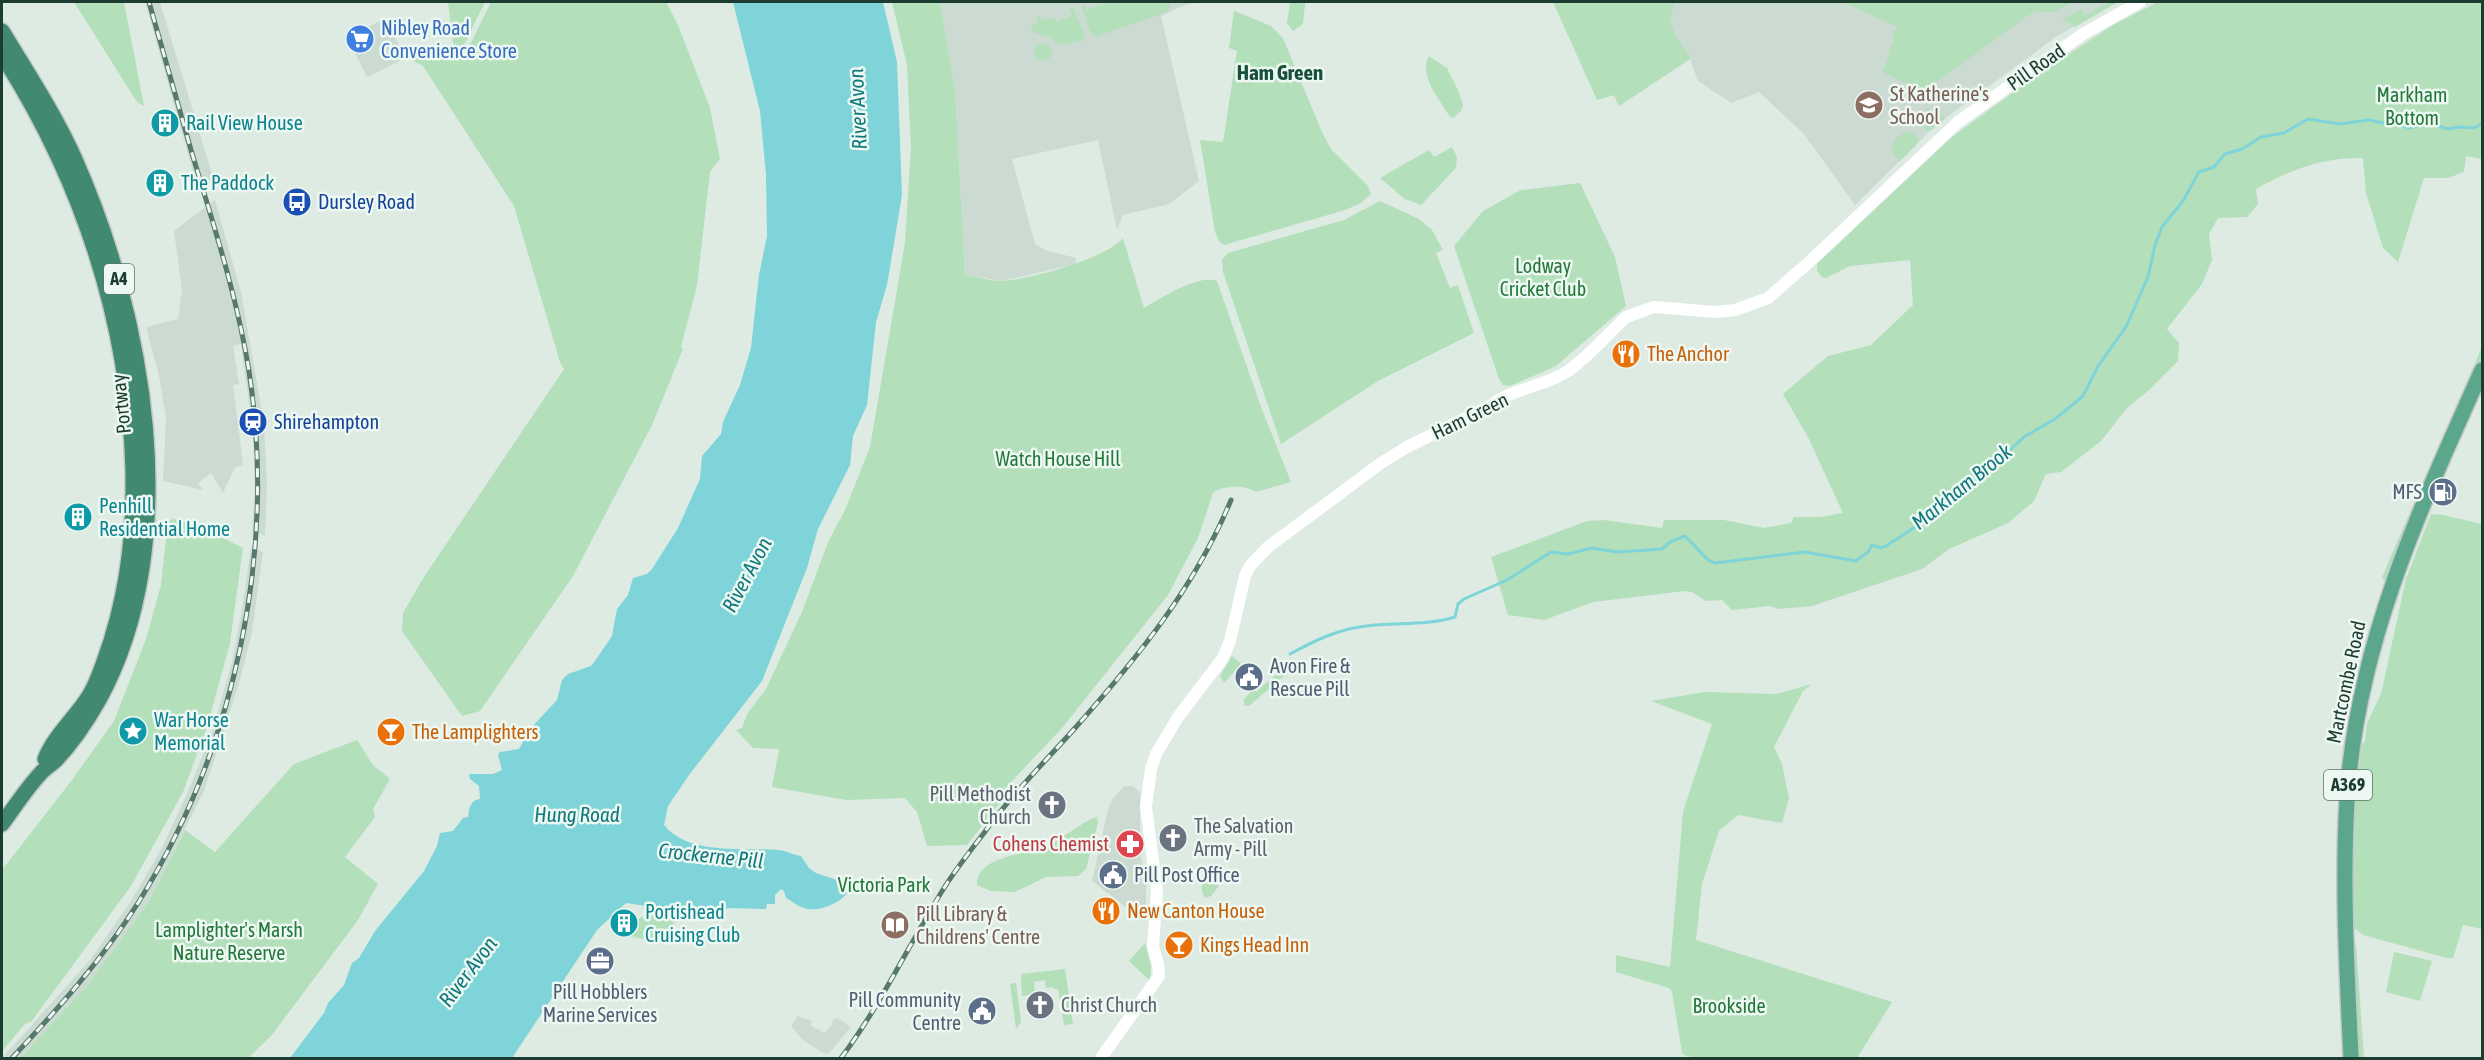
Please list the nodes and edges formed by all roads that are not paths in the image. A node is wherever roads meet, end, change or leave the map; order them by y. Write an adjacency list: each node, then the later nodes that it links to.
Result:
1 (2140, 2): 4 (street, Pill Road)
2 (2, 31): 6 (highway, Portway / A4)
3 (2, 55): 6 (highway, Portway / A4)
4 (1808, 264): 8 (street, Ham Green)
5 (2482, 370): 9 (main road, Martcombe Road / A369)
6 (40, 773): 7 (highway, Portway / A4)
7 (2, 824)
8 (1101, 1059)
9 (2351, 1059)

